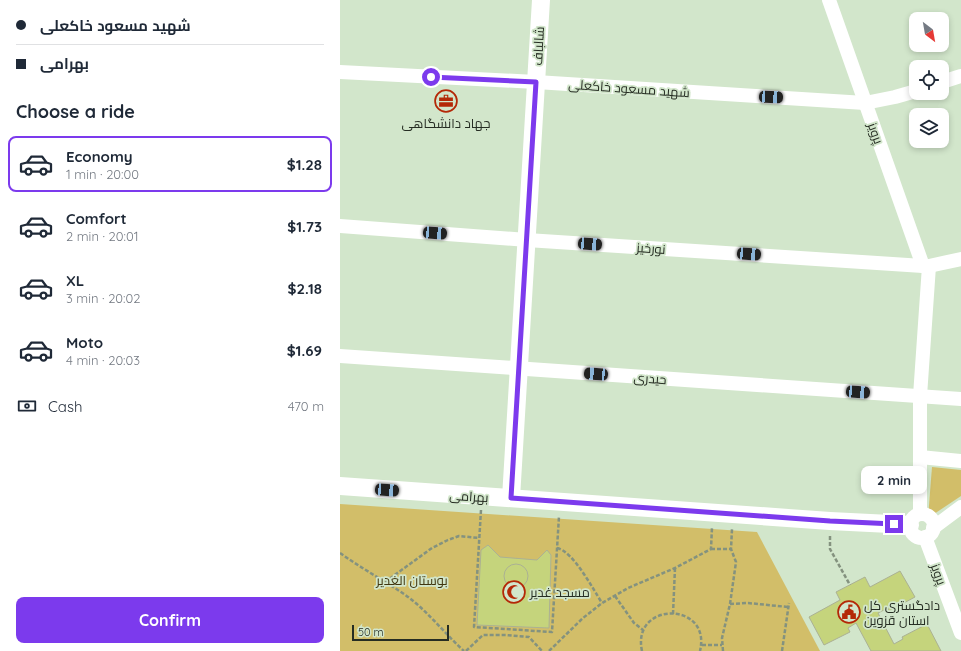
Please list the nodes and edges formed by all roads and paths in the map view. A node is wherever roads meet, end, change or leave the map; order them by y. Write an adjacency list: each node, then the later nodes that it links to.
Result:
1 (541, 0): 6 (street, شالباف)
2 (829, 0): 8 (street, پرویز)
3 (340, 72): 6 (street, شهید مسعود خاکعلی)
4 (961, 76): 5 (street)
5 (949, 80)
6 (536, 82): 8 (street, شهید مسعود خاکعلی); 10 (street, شالباف)
7 (909, 93): 8 (street, شهید مسعود خاکعلی)
8 (865, 103): 12 (street, پرویز)
9 (340, 226): 10 (street, نورخیز)
10 (527, 240): 12 (street, نورخیز); 14 (street, شالباف)
11 (961, 259): 12 (street, نورخیز)
12 (926, 266): 15 (street, پرویز)
13 (340, 356): 14 (street, حیدری)
14 (519, 369): 15 (street, حیدری); 21 (street, شالباف)
15 (920, 396): 16 (street, حیدری); 17 (street, پرویز)
16 (961, 399)
17 (920, 457): 18 (street); 26 (street, پرویز)
18 (961, 461)
19 (340, 486): 20 (street, بهرامی)
20 (481, 496): 21 (street, بهرامی); 29 (path)
21 (511, 498): 22 (street, بهرامی)
22 (560, 502): 24 (street, بهرامی); 30 (path)
23 (961, 507): 28 (street)
24 (712, 513): 25 (street, بهرامی); 31 (path)
25 (733, 514): 27 (street, بهرامی); 32 (path)
26 (915, 519): 27 (street, بهرامی); 28 (street); 28 (street)
27 (830, 521): 36 (path)
28 (929, 532): 44 (street, پرویز)
29 (479, 538): 35 (path); 43 (path)
30 (557, 548): 38 (path); 43 (path)
31 (711, 549): 32 (path); 34 (path)
32 (731, 549): 40 (path)
33 (340, 553): 35 (path)
34 (675, 568): 37 (path); 42 (path)
35 (384, 582): 49 (path)
36 (850, 585)
37 (615, 596): 38 (path); 45 (path)
38 (602, 603): 51 (path)
39 (789, 603): 41 (path)
40 (730, 604): 41 (path); 48 (path)
41 (788, 607): 55 (path)
42 (673, 614): 45 (path); 47 (path)
43 (507, 629): 46 (path)
44 (960, 629)
45 (643, 630): 52 (path)
46 (506, 635): 49 (path); 50 (path)
47 (702, 645): 48 (path); 53 (path)
48 (722, 645): 54 (path)
49 (465, 651)
50 (542, 651)
51 (549, 651)
52 (642, 651)
53 (700, 651)
54 (723, 651)
55 (782, 651)

